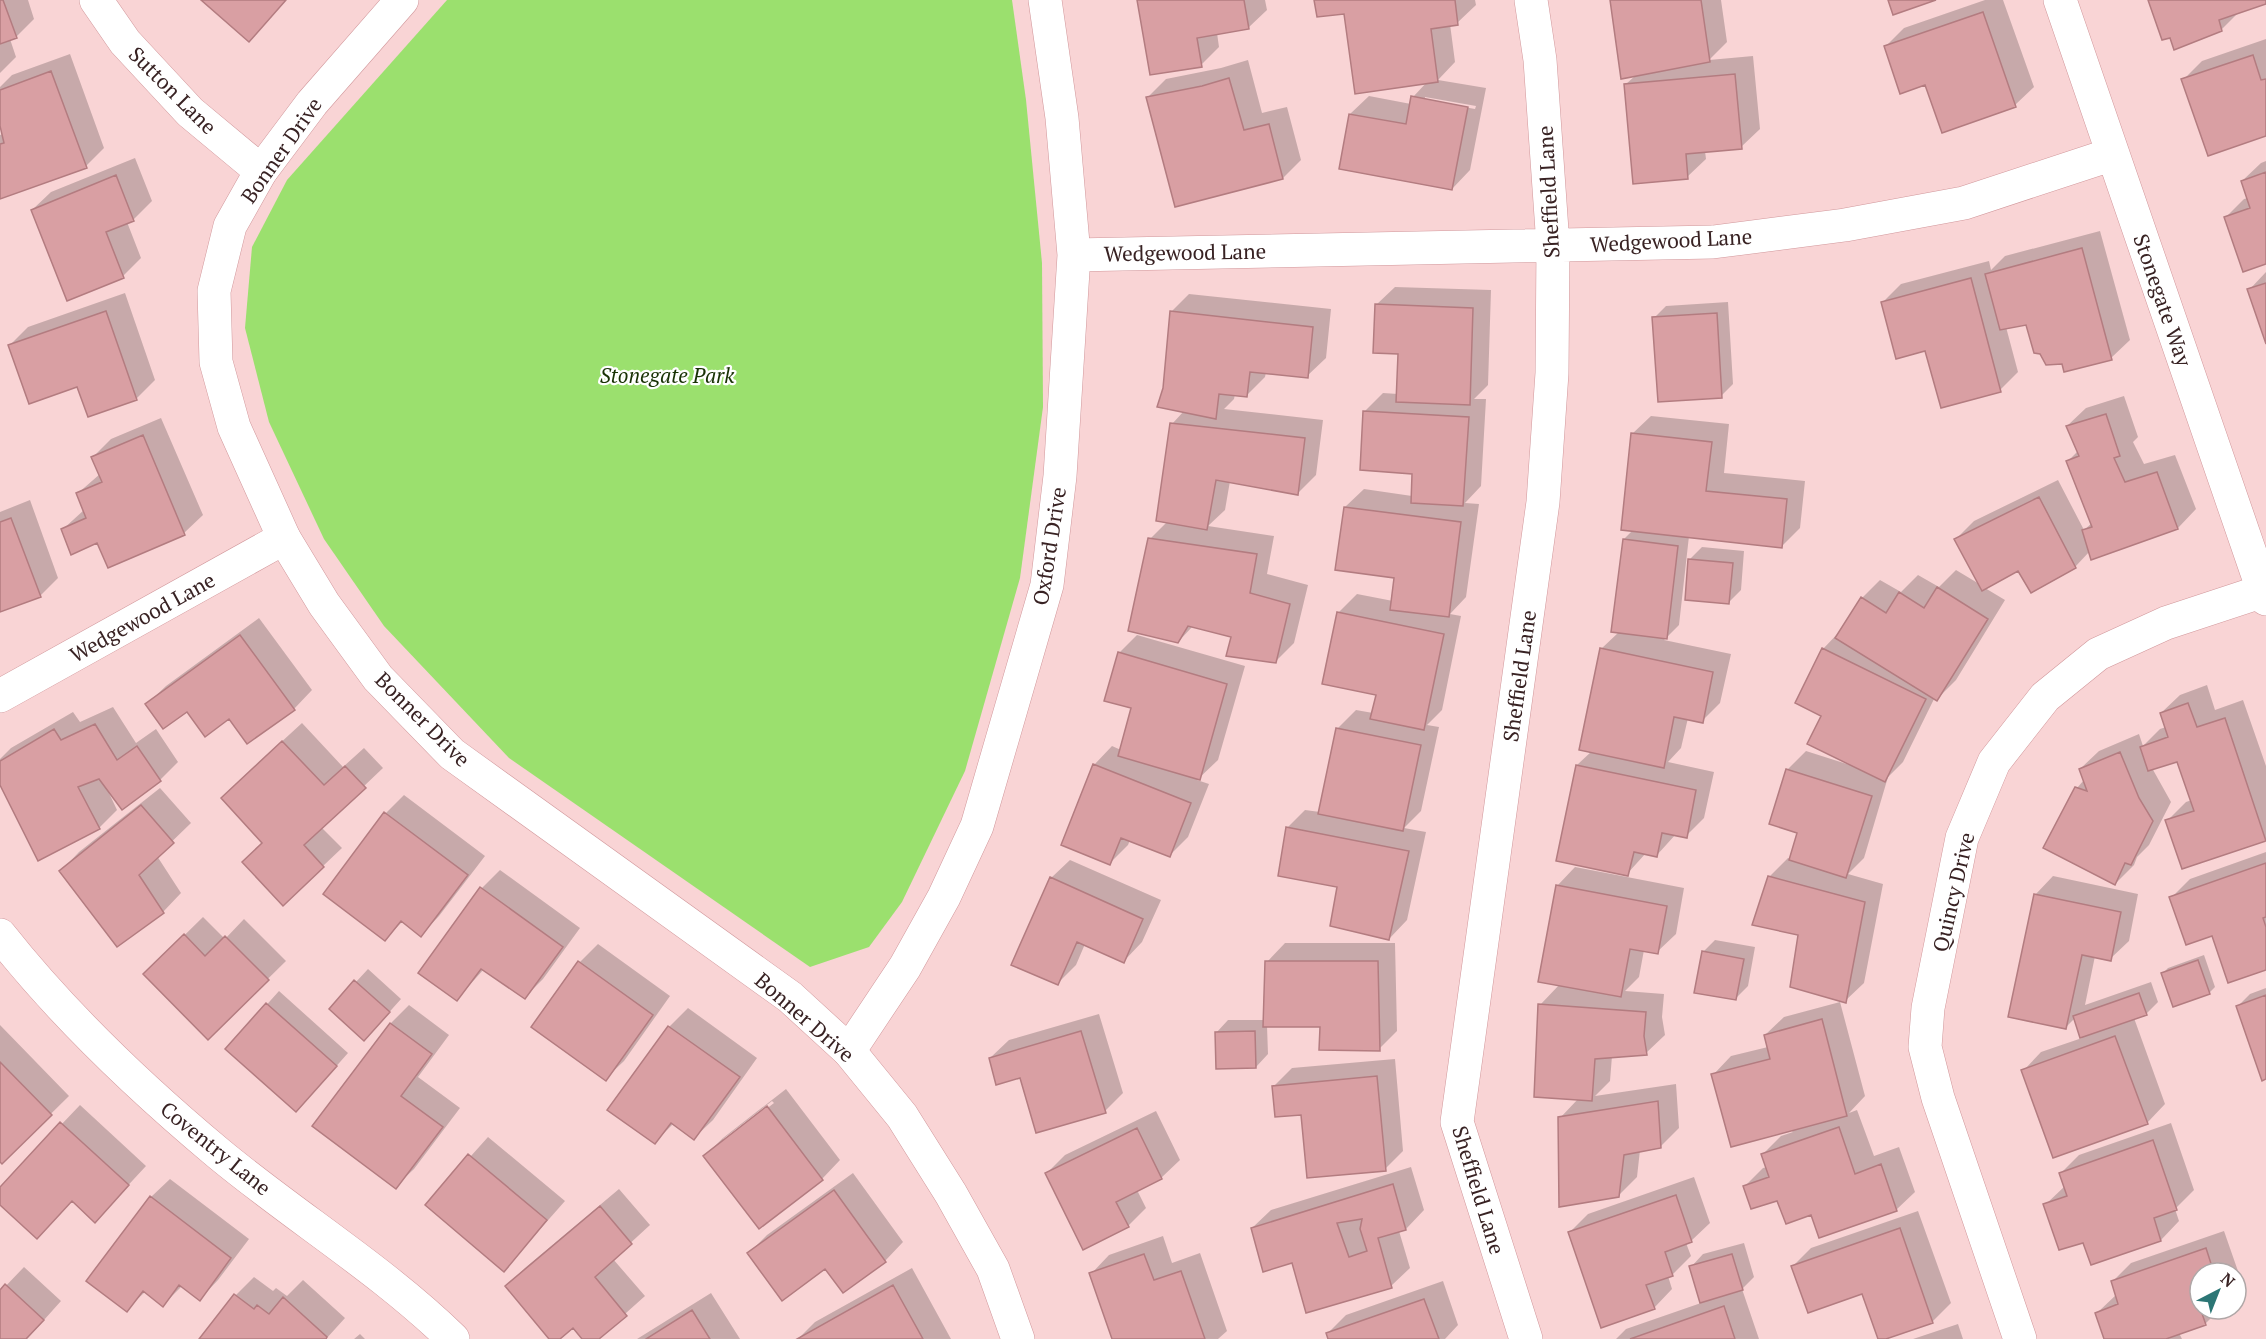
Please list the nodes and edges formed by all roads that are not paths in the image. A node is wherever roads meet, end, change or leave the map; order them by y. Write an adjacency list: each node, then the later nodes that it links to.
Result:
1 (96, 0): 7 (street, Sutton Lane)
2 (402, 0): 7 (street, Bonner Drive)
3 (1045, 0): 9 (street, Oxford Drive)
4 (1531, 0): 8 (street, Sheffield Lane)
5 (2060, 0): 6 (street, Stonegate Way)
6 (2113, 154): 8 (street, Wedgewood Lane); 11 (street, Stonegate Way)
7 (261, 171): 10 (street, Bonner Drive)
8 (1553, 245): 9 (street, Wedgewood Lane); 17 (street, Sheffield Lane)
9 (1074, 255): 14 (street, Oxford Drive)
10 (284, 538): 12 (street, Wedgewood Lane); 14 (street, Bonner Drive)
11 (2265, 595): 18 (street, Quincy Drive)
12 (0, 696)
13 (0, 935): 15 (street, Coventry Lane)
14 (849, 1051): 16 (street, Bonner Drive)
15 (453, 1339)
16 (1018, 1339)
17 (1526, 1339)
18 (2020, 1339)

